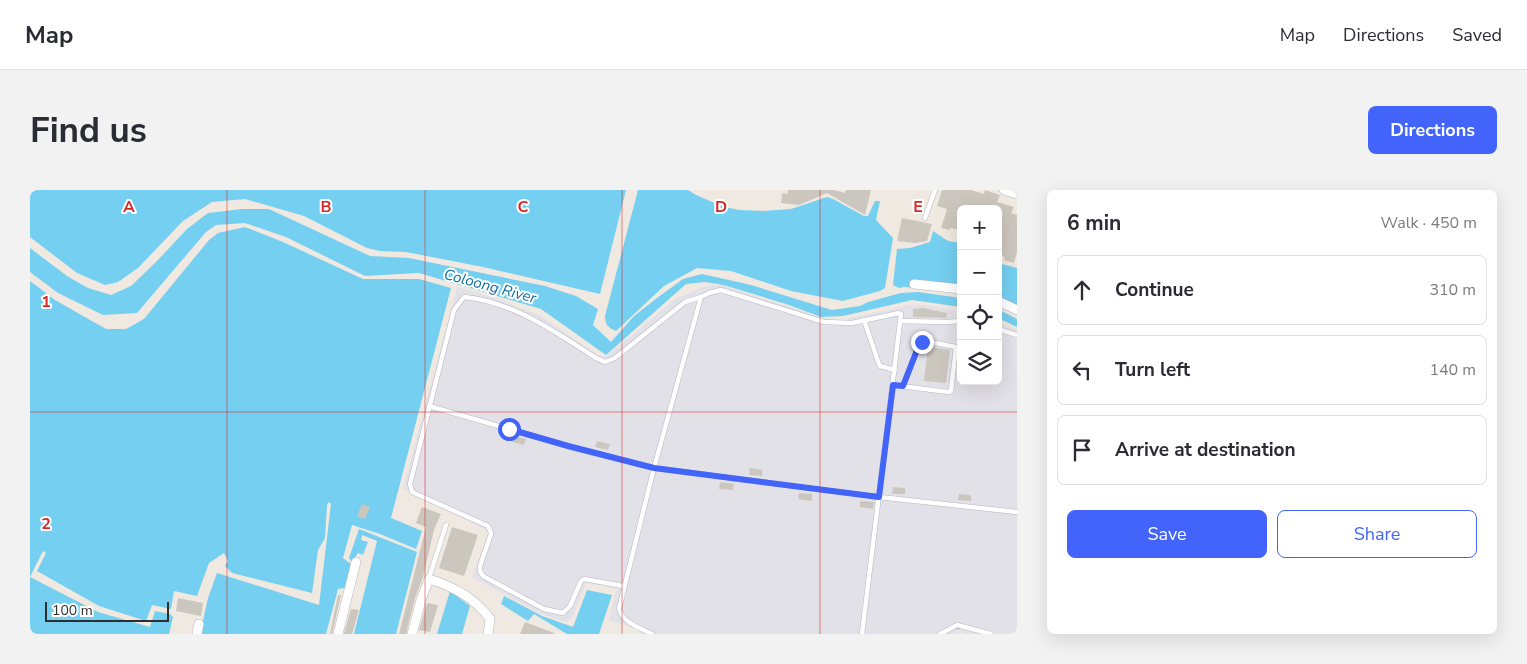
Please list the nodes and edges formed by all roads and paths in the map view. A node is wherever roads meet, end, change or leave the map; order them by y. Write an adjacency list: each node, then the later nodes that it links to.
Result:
1 (935, 190): 4 (lane)
2 (1004, 190): 3 (street)
3 (1017, 194)
4 (925, 218)
5 (914, 284): 6 (street)
6 (957, 289)
7 (701, 297): 10 (lane); 18 (lane); 19 (lane)
8 (1002, 303): 9 (street)
9 (1017, 310)
10 (864, 320): 11 (lane); 15 (lane)
11 (901, 321): 12 (lane); 15 (lane)
12 (957, 321)
13 (1002, 330): 14 (lane)
14 (1017, 335)
15 (895, 370): 16 (lane)
16 (893, 385): 17 (lane); 20 (lane)
17 (903, 386): 17 (lane)
18 (429, 406): 19 (lane); 25 (lane)
19 (654, 468): 20 (lane); 25 (lane)
20 (879, 497): 21 (lane); 32 (lane)
21 (1017, 512)
22 (446, 525): 24 (lane)
23 (356, 562): 28 (street)
24 (429, 579): 29 (street); 30 (street)
25 (624, 586): 31 (lane)
26 (199, 624): 27 (street)
27 (197, 634)
28 (338, 634)
29 (412, 634)
30 (488, 634)
31 (652, 634)
32 (862, 634)
33 (940, 634): 34 (lane)
34 (991, 634)

